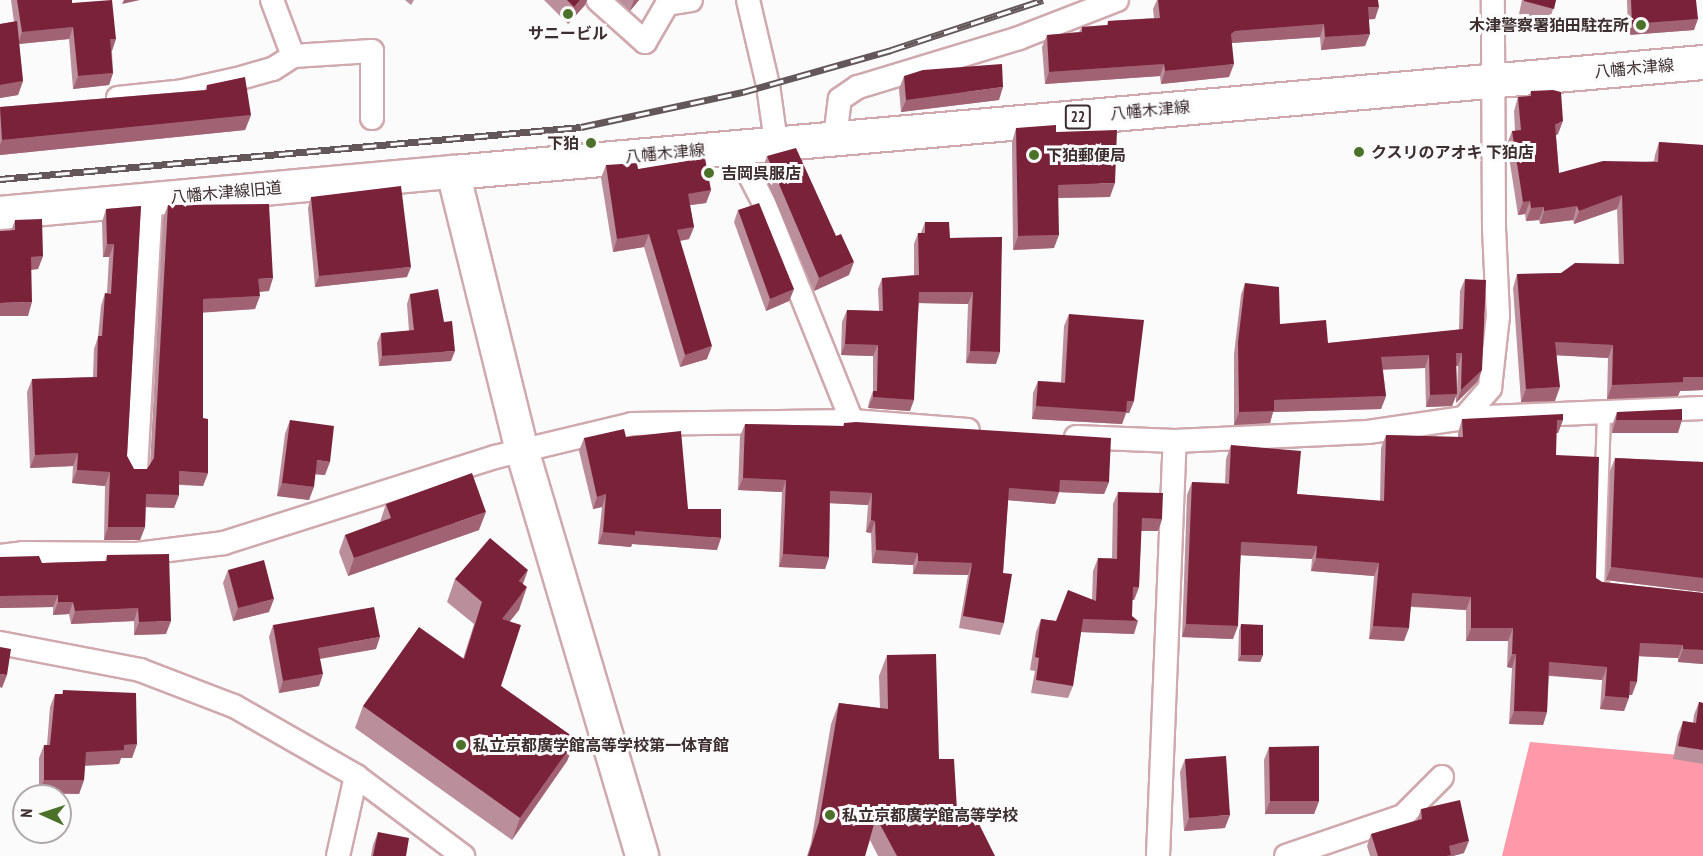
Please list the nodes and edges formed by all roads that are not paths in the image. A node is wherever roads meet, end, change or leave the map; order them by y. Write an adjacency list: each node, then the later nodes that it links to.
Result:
1 (272, 0): 7 (street)
2 (598, 0): 3 (street)
3 (691, 0)
4 (748, 0): 13 (street)
5 (1117, 0): 12 (street)
6 (1493, 0): 9 (street)
7 (293, 56): 10 (street); 11 (street)
8 (1703, 62): 9 (main road, 八幡木津線 / 22)
9 (1494, 80): 12 (main road, 八幡木津線 / 22); 20 (street)
10 (92, 100)
11 (372, 118)
12 (835, 138): 13 (main road, 八幡木津線 / 22)
13 (776, 143): 14 (main road, 八幡木津線 / 22)
14 (735, 147): 15 (main road, 八幡木津線 / 22); 21 (street)
15 (453, 172): 16 (street, 八幡木津線旧道); 25 (street)
16 (151, 199): 17 (street, 八幡木津線旧道); 26 (street)
17 (0, 213)
18 (1703, 408): 19 (street)
19 (1604, 412): 20 (street); 28 (lane)
20 (1464, 418): 24 (street)
21 (852, 421): 22 (street); 25 (street)
22 (994, 432)
23 (1052, 436): 24 (street)
24 (1175, 441): 35 (street)
25 (522, 450): 27 (street); 34 (street)
26 (136, 470)
27 (0, 556)
28 (1619, 590)
29 (0, 643): 30 (street)
30 (356, 776): 32 (street); 33 (street)
31 (1442, 777): 36 (street)
32 (338, 856)
33 (463, 856)
34 (642, 856)
35 (1158, 856)
36 (1286, 856)

